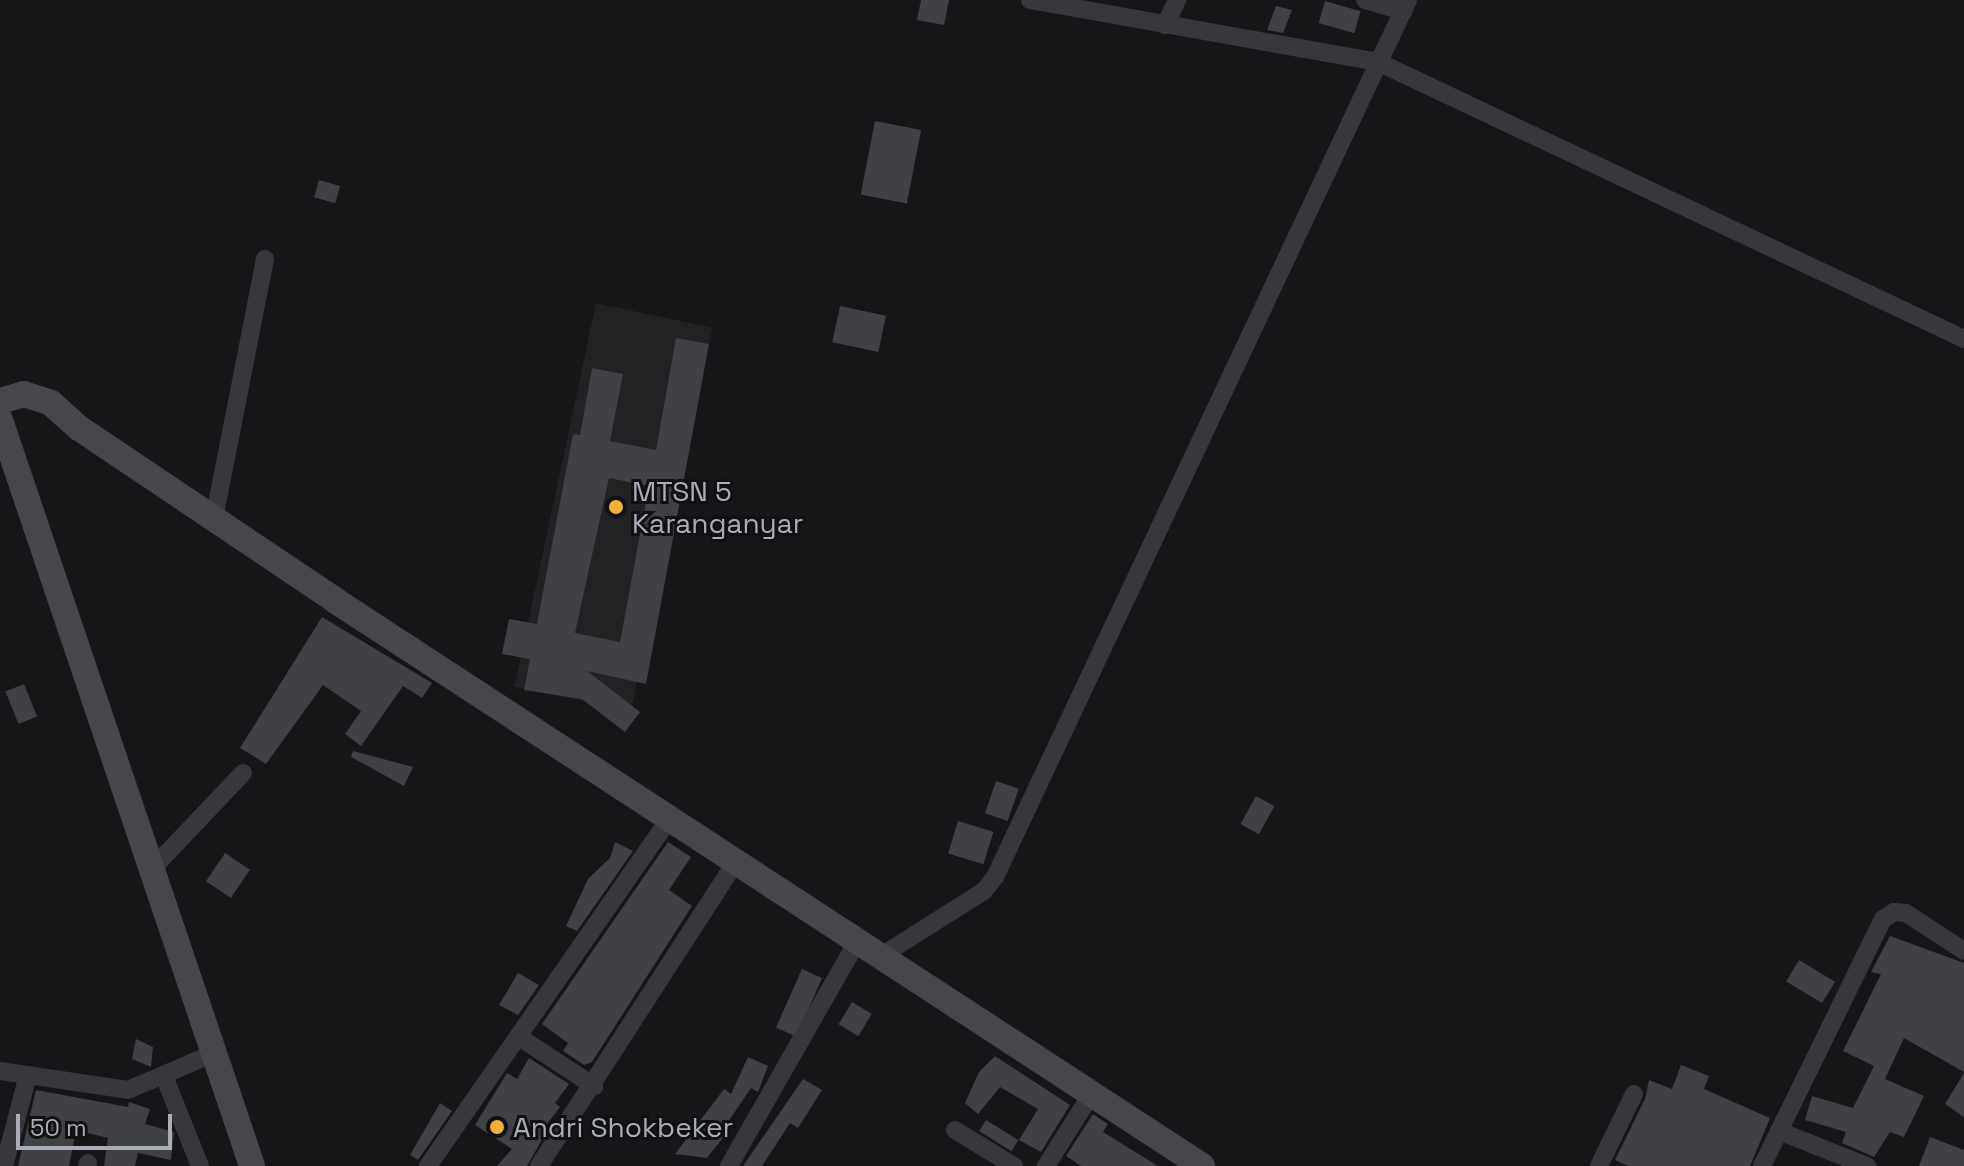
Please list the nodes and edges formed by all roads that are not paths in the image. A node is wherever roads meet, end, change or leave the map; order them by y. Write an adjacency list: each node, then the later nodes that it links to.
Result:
1 (1030, 0): 5 (street)
2 (1177, 0): 5 (street)
3 (1365, 0): 4 (street)
4 (1406, 5): 6 (street)
5 (1165, 25): 6 (street)
6 (1378, 62): 8 (street); 18 (street)
7 (265, 259): 11 (street)
8 (1964, 339)
9 (0, 401): 11 (main road)
10 (0, 420): 15 (main road)
11 (214, 519): 13 (main road)
12 (243, 773): 15 (street)
13 (670, 818): 14 (main road); 19 (street)
14 (736, 861): 16 (main road); 24 (street)
15 (150, 871): 20 (main road)
16 (858, 940): 18 (main road); 35 (street)
17 (1964, 951): 29 (street)
18 (881, 956): 25 (main road)
19 (519, 1037): 24 (street); 33 (street)
20 (207, 1057): 23 (street); 32 (main road)
21 (0, 1071): 22 (street)
22 (28, 1075): 23 (street); 27 (street)
23 (164, 1076): 31 (street)
24 (594, 1086): 34 (street)
25 (1092, 1093): 37 (street); 38 (main road)
26 (1634, 1094): 39 (street)
27 (7, 1119): 30 (street)
28 (955, 1130): 36 (street)
29 (1779, 1131): 40 (street); 41 (street)
30 (4, 1166)
31 (200, 1166)
32 (252, 1166)
33 (428, 1166)
34 (539, 1166)
35 (729, 1166)
36 (1014, 1166)
37 (1046, 1166)
38 (1202, 1166)
39 (1599, 1166)
40 (1762, 1166)
41 (1867, 1166)

